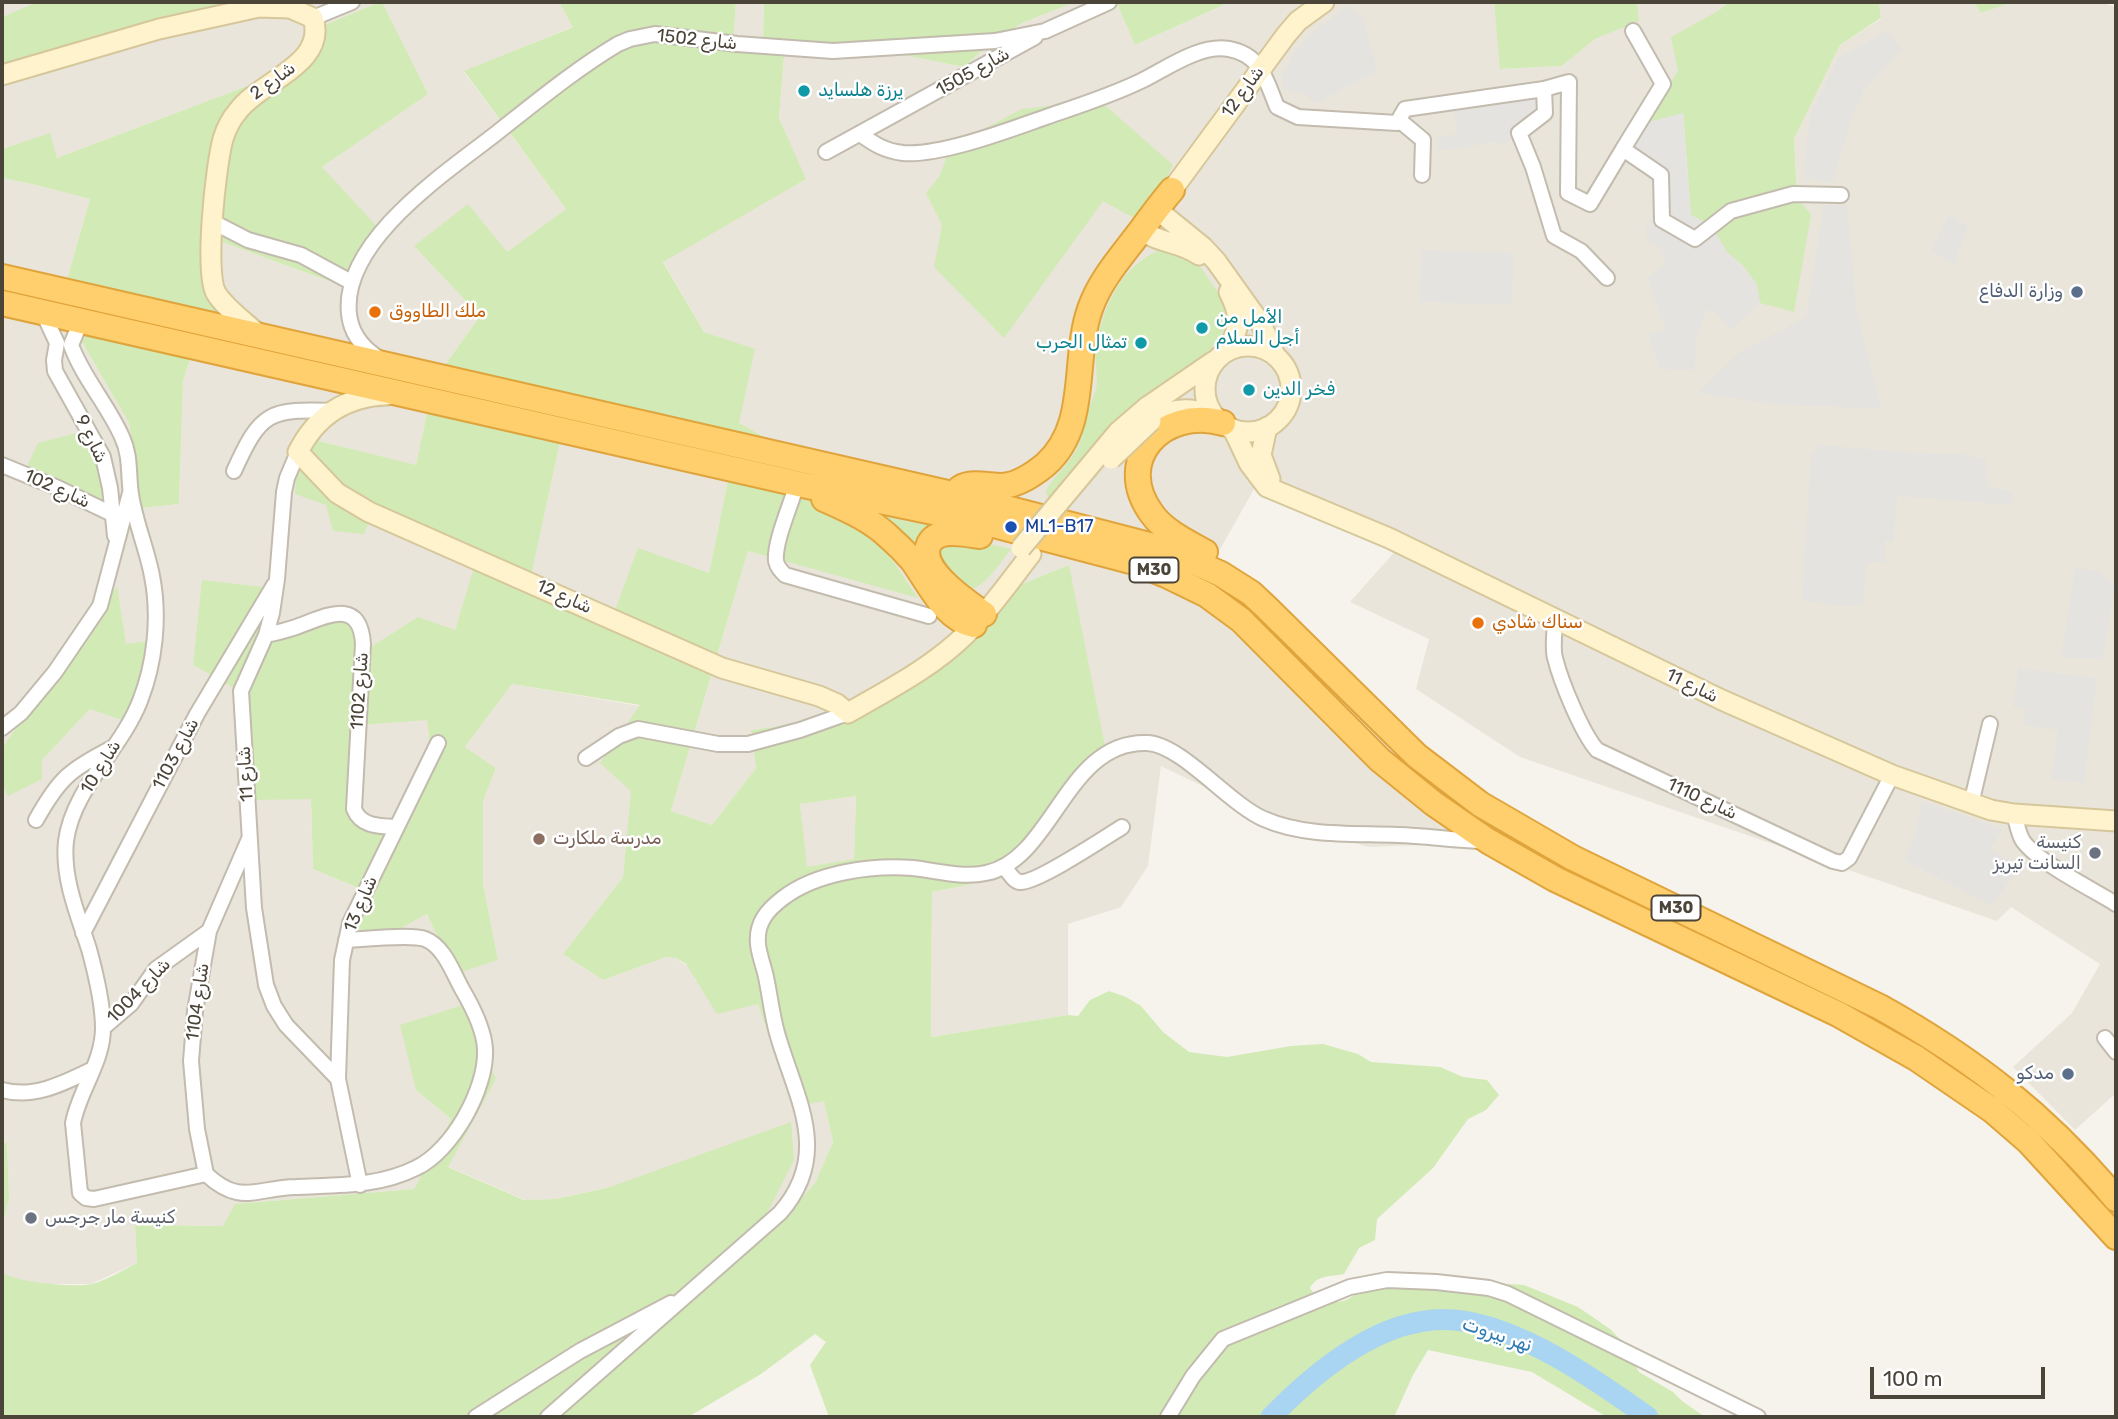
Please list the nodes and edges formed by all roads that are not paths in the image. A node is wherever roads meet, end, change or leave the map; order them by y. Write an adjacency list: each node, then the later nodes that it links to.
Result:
1 (352, 2): 4 (street)
2 (1109, 2): 6 (street, شارع 1502)
3 (1324, 2): 7 (street, شارع 12)
4 (313, 18): 8 (street); 17 (street, شارع 2)
5 (1633, 31): 12 (street)
6 (1045, 32): 11 (street, شارع 1505); 21 (street, شارع 1502)
7 (1261, 67): 10 (street); 11 (street); 16 (street, شارع 12)
8 (2, 75)
9 (1544, 89): 10 (street); 12 (street); 20 (street)
10 (1399, 120): 14 (street)
11 (860, 134): 13 (street, شارع 1505)
12 (1623, 149): 15 (street)
13 (826, 152)
14 (1422, 175)
15 (1841, 195)
16 (1164, 204): 18 (highway); 30 (street)
17 (213, 222): 21 (street); 22 (street, شارع 2)
18 (1145, 233): 29 (street); 42 (highway); 45 (highway)
19 (2, 277): 26 (highway, M30)
20 (1607, 278)
21 (351, 282): 31 (street, شارع 1502)
22 (217, 295): 26 (street); 27 (street)
23 (2, 303): 24 (highway, M30)
24 (43, 313): 25 (highway, M30); 28 (street, شارع 10)
25 (81, 321): 28 (street); 32 (highway, M30)
26 (204, 322): 27 (highway, M30)
27 (258, 334): 31 (highway, M30)
28 (64, 344): 41 (street, شارع 10); 44 (street, شارع 9)
29 (1223, 354): 30 (street); 34 (street); 35 (street)
30 (1275, 355): 36 (street)
31 (393, 368): 42 (highway, M30)
32 (407, 395): 33 (street); 40 (highway, M30)
33 (334, 411): 37 (street); 39 (street)
34 (1149, 414): 35 (street); 51 (street, bridge)
35 (1225, 424): 36 (street); 43 (street, شارع 11); 49 (highway)
36 (1267, 428): 43 (street)
37 (298, 452): 48 (street, شارع 11); 54 (street, شارع 12)
38 (2, 465): 44 (street, شارع 102)
39 (234, 471)
40 (800, 484): 47 (highway, M30); 50 (street); 51 (highway)
41 (130, 493): 46 (street); 58 (street, شارع 10)
42 (956, 495): 45 (highway, M30)
43 (1284, 496): 52 (street, شارع 11)
44 (112, 514): 46 (street, شارع 9)
45 (1055, 519): 49 (highway, M30)
46 (116, 541): 56 (street)
47 (1088, 550): 51 (highway); 68 (highway, M30)
48 (277, 579): 53 (street, شارع 11); 72 (street, شارع 1103)
49 (1251, 593): 82 (highway, M30)
50 (929, 616)
51 (974, 617): 54 (street)
52 (1555, 619): 60 (street, شارع 11); 60 (street, شارع 1110)
53 (265, 635): 65 (street, شارع 1102); 67 (street, شارع 11)
54 (848, 713): 59 (street)
55 (1990, 724): 61 (street)
56 (2, 728)
57 (438, 743): 65 (street, شارع 13)
58 (113, 747): 63 (street); 72 (street, شارع 10)
59 (586, 758)
60 (1892, 775): 61 (street, شارع 11)
61 (1971, 804): 62 (street, شارع 11)
62 (2014, 814): 64 (street, شارع 11); 70 (street)
63 (36, 820)
64 (2116, 821)
65 (396, 827): 73 (street, شارع 13)
66 (1122, 827): 69 (street)
67 (250, 838): 71 (street, شارع 1104); 78 (street, شارع 11)
68 (1488, 841): 69 (street); 83 (highway, M30)
69 (1004, 867): 84 (street)
70 (2116, 904)
71 (209, 931): 74 (street, شارع 1004); 80 (street, شارع 1104)
72 (83, 933): 74 (street, شارع 10)
73 (346, 940): 78 (street, شارع 13); 81 (street)
74 (103, 1028): 77 (street, شارع 10)
75 (2105, 1038): 76 (street)
76 (2116, 1052)
77 (93, 1069): 79 (street); 80 (street, شارع 10)
78 (338, 1079): 81 (street, شارع 13)
79 (2, 1090)
80 (206, 1174): 81 (street)
81 (360, 1185)
82 (2116, 1199)
83 (2116, 1237)
84 (688, 1296): 85 (street); 86 (street)
85 (476, 1417)
86 (548, 1417)
87 (1168, 1417): 88 (street)
88 (1758, 1417)

